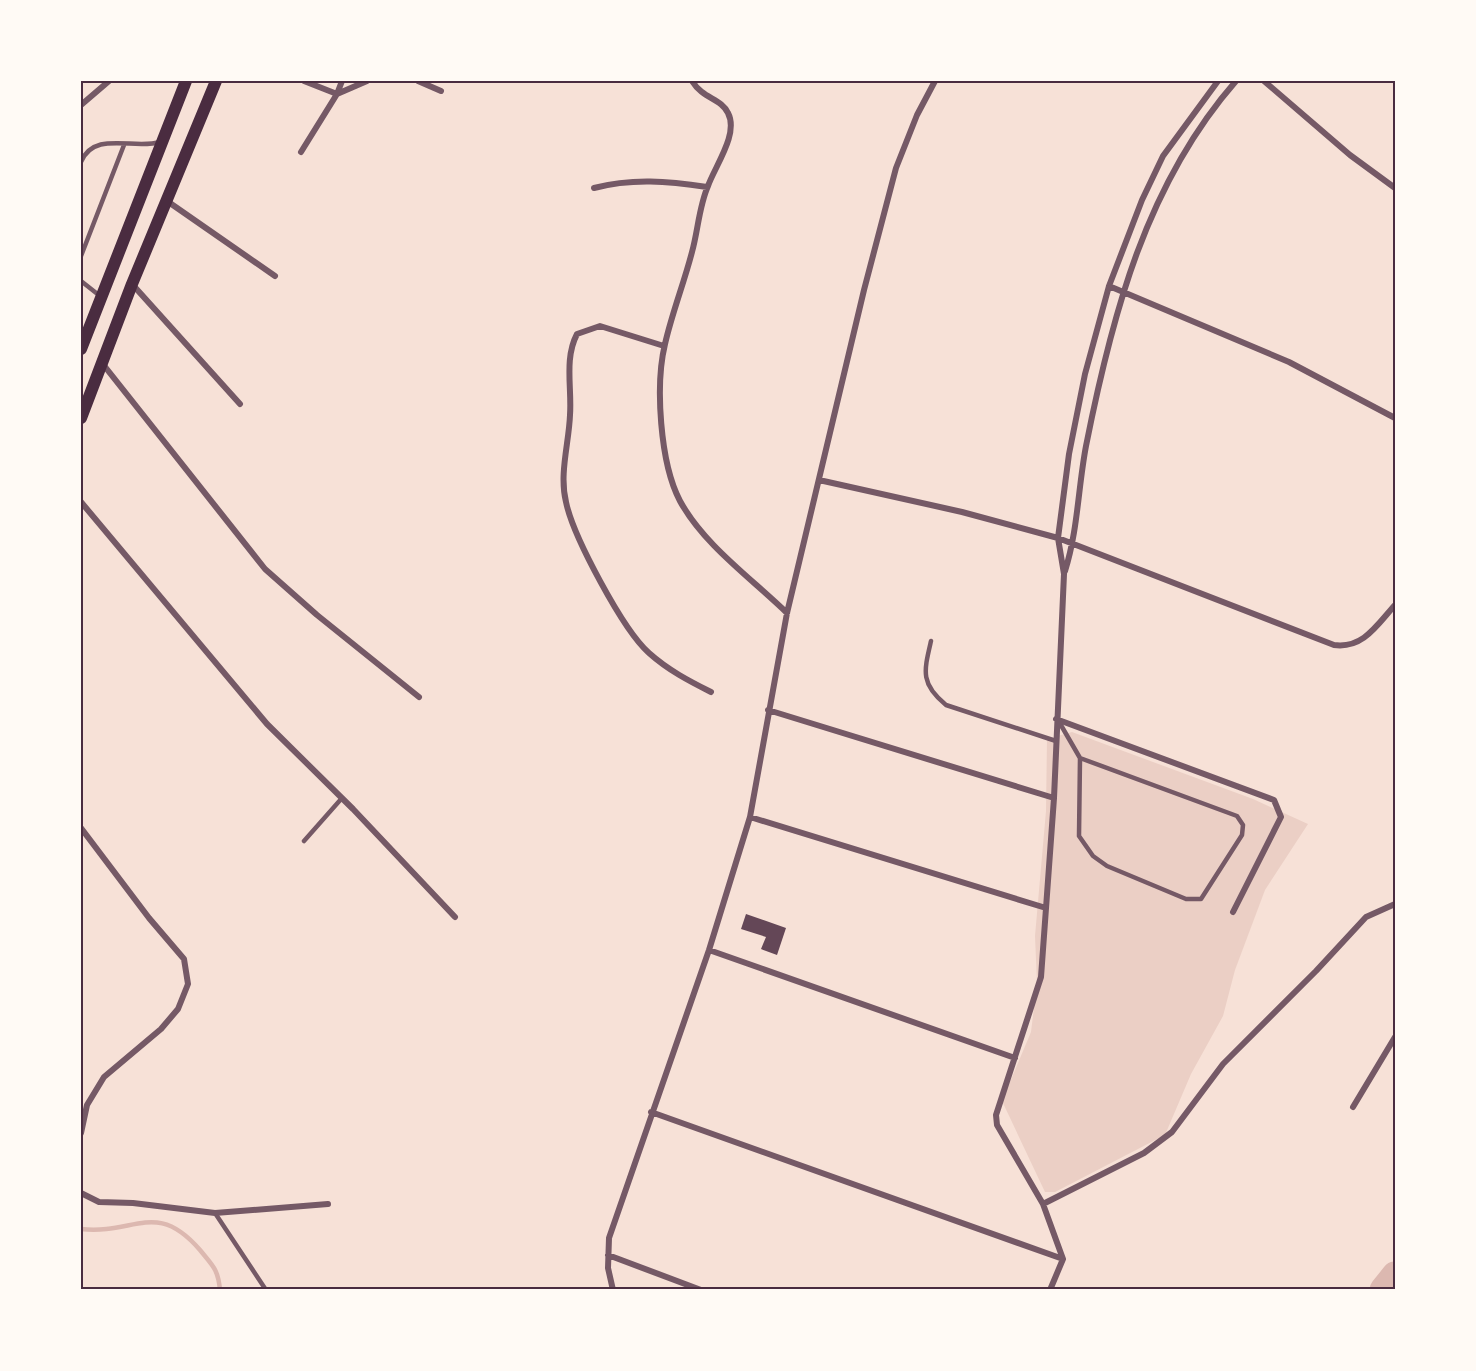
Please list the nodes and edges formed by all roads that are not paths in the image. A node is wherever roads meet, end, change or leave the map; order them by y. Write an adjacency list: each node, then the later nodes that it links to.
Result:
1 (109, 81): 15 (street)
2 (186, 81): 16 (main road)
3 (216, 81): 23 (main road)
4 (304, 81): 14 (street)
5 (342, 81): 14 (street)
6 (367, 81): 14 (street)
7 (418, 81): 13 (street)
8 (692, 81): 21 (street)
9 (935, 81): 37 (street)
10 (1218, 81): 28 (street)
11 (1236, 81): 29 (street)
12 (1264, 81): 22 (street)
13 (441, 90)
14 (337, 93): 18 (street)
15 (81, 105)
16 (163, 141): 17 (lane); 30 (main road)
17 (124, 145): 19 (lane); 24 (lane)
18 (302, 152)
19 (81, 162)
20 (594, 188): 21 (street)
21 (707, 188): 31 (street)
22 (1395, 188)
23 (166, 200): 25 (street); 27 (main road)
24 (81, 256)
25 (275, 276)
26 (81, 281): 30 (lane)
27 (132, 284): 33 (main road); 34 (street)
28 (1109, 286): 29 (street); 39 (street)
29 (1123, 292): 36 (street); 40 (street)
30 (102, 297): 32 (main road)
31 (664, 346): 43 (street); 45 (street)
32 (81, 349)
33 (102, 363): 35 (main road); 46 (street)
34 (240, 404)
35 (81, 418)
36 (1395, 418)
37 (819, 480): 39 (street); 43 (street)
38 (81, 502): 51 (street)
39 (1058, 538): 40 (street); 41 (street)
40 (1074, 544): 41 (street); 42 (street)
41 (1064, 574): 48 (street)
42 (1395, 605)
43 (787, 613): 47 (street)
44 (931, 641): 49 (lane)
45 (711, 692)
46 (419, 698)
47 (768, 710): 52 (street); 53 (street)
48 (1056, 719): 49 (street); 50 (lane); 58 (street)
49 (1056, 741): 52 (street)
50 (1080, 758): 50 (lane)
51 (342, 798): 55 (lane); 59 (street)
52 (1054, 798): 57 (street)
53 (750, 817): 57 (street); 60 (street)
54 (81, 828): 65 (street)
55 (304, 841)
56 (1395, 904): 68 (street)
57 (1046, 908): 62 (street)
58 (1233, 912)
59 (455, 917)
60 (709, 950): 62 (street); 64 (street)
61 (1395, 1036): 63 (street)
62 (1015, 1058): 68 (street)
63 (1353, 1107)
64 (651, 1112): 70 (street); 71 (street)
65 (81, 1133)
66 (81, 1193): 69 (street)
67 (328, 1204): 69 (street)
68 (1043, 1204): 71 (street)
69 (215, 1213): 72 (lane)
70 (608, 1255): 73 (street); 74 (street)
71 (1063, 1259): 75 (street)
72 (266, 1290)
73 (613, 1290)
74 (701, 1290)
75 (1050, 1290)

